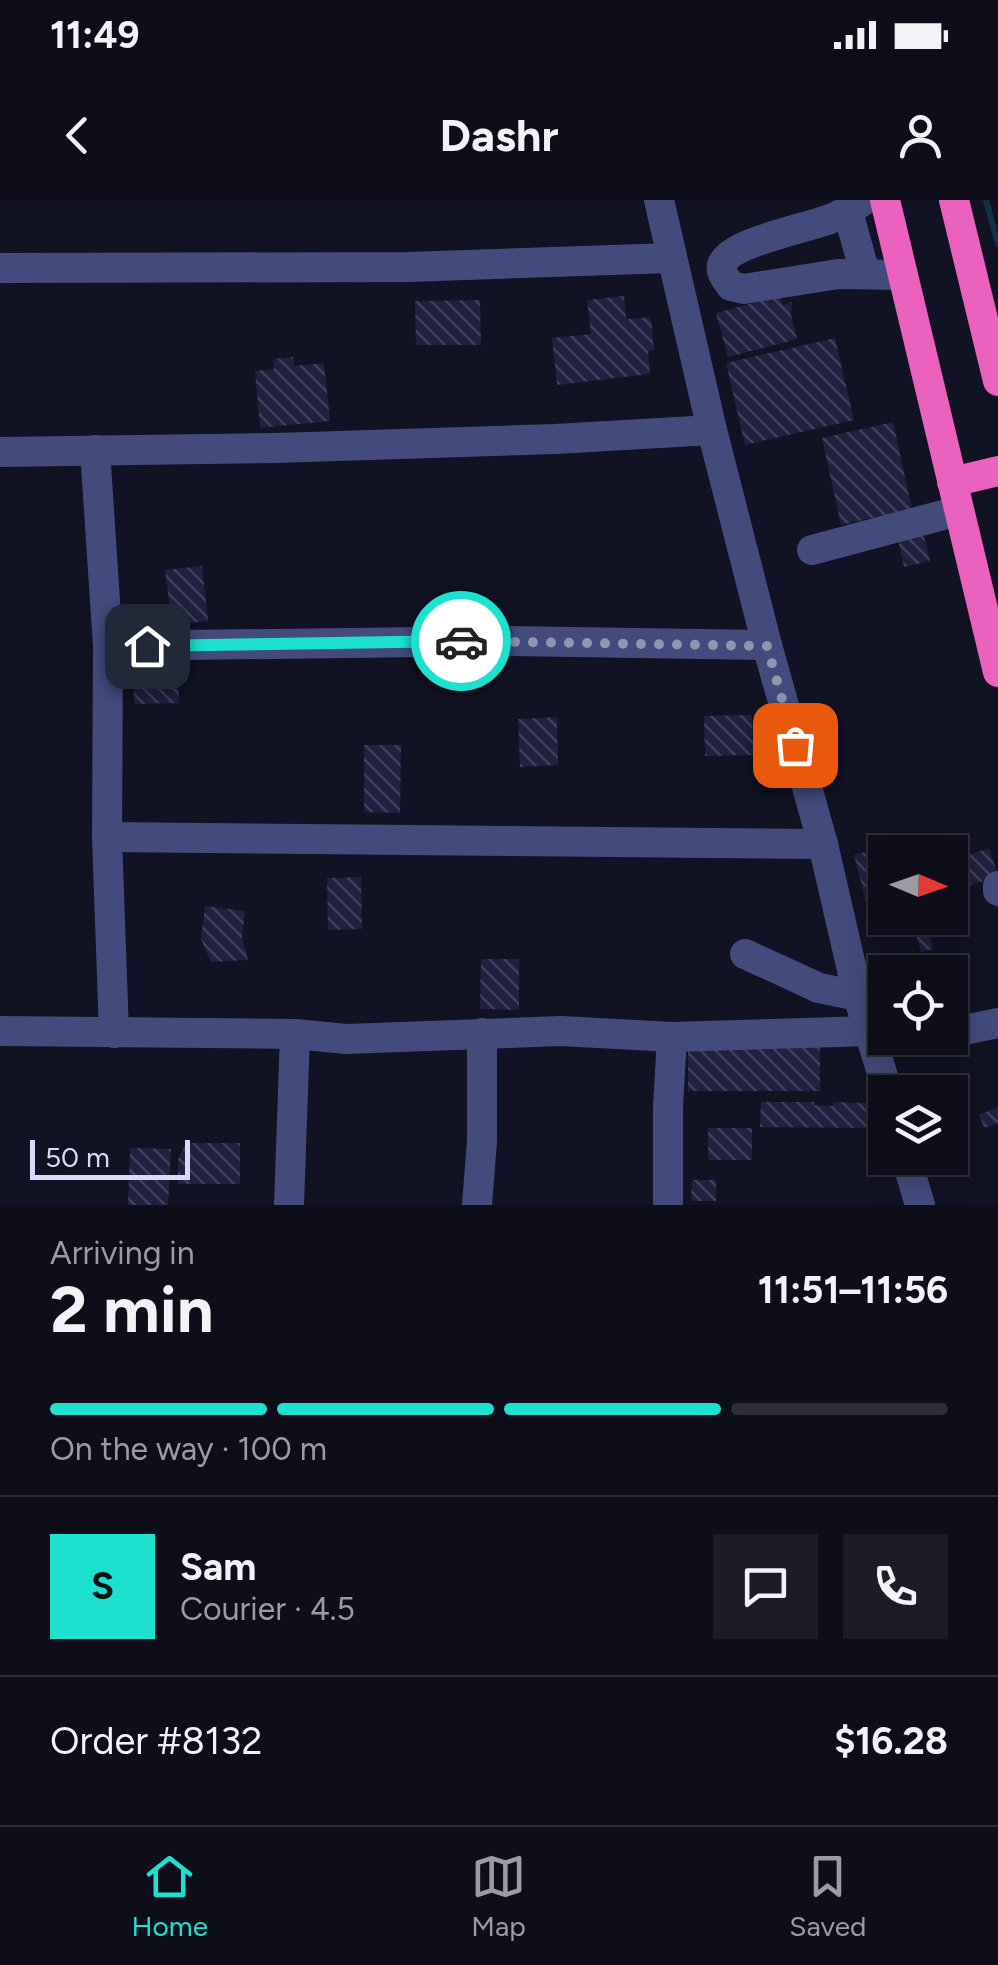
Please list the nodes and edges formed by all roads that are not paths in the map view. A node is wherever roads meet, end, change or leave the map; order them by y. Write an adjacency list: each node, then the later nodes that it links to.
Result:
1 (658, 200): 6 (street)
2 (885, 200): 9 (highway)
3 (954, 200): 13 (highway)
4 (856, 206): 5 (street); 8 (street)
5 (778, 236): 10 (street); 11 (street)
6 (670, 258): 7 (street); 12 (street)
7 (0, 268)
8 (865, 273): 9 (street); 10 (street)
9 (903, 276): 18 (highway)
10 (791, 282): 11 (street)
11 (731, 286): 12 (street)
12 (681, 296): 14 (street)
13 (998, 382)
14 (712, 430): 15 (street); 21 (street)
15 (95, 450): 16 (street); 20 (street)
16 (0, 452)
17 (998, 471): 18 (highway)
18 (955, 497): 19 (street); 22 (highway)
19 (812, 550)
20 (108, 646): 21 (street); 23 (street)
21 (767, 646): 24 (street)
22 (998, 672)
23 (107, 837): 24 (street); 31 (street)
24 (823, 844): 26 (street)
25 (745, 954): 26 (street)
26 (858, 996): 28 (street)
27 (998, 1023): 29 (street)
28 (868, 1026)
29 (968, 1030)
30 (0, 1031): 31 (street)
31 (114, 1033): 33 (street)
32 (482, 1033): 33 (street); 34 (street); 38 (street)
33 (295, 1034): 37 (street)
34 (672, 1037): 35 (street); 39 (street)
35 (868, 1038)
36 (911, 1175): 40 (street)
37 (289, 1205)
38 (477, 1205)
39 (668, 1205)
40 (920, 1205)

